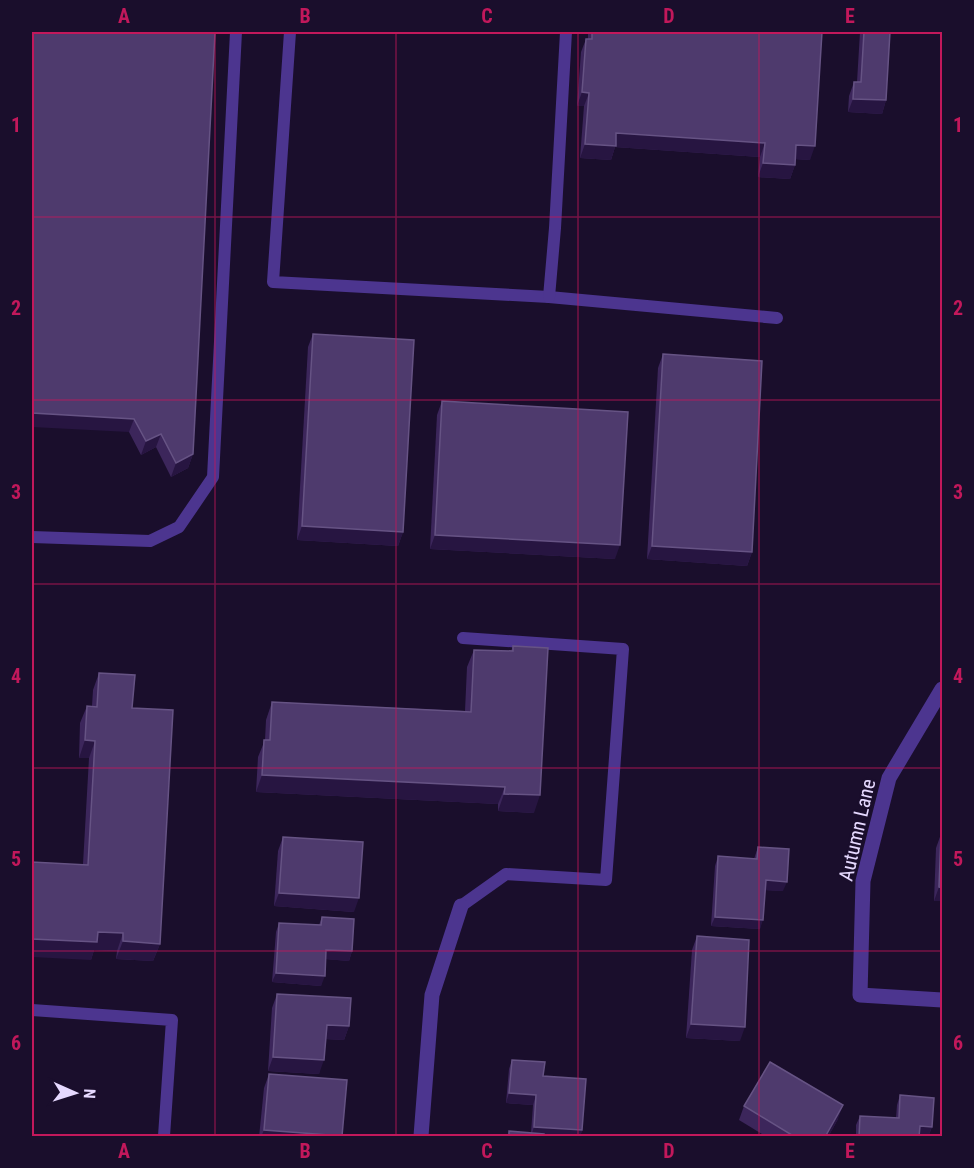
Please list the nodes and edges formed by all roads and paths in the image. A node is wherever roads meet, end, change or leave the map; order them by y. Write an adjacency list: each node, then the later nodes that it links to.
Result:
1 (236, 32): 6 (lane)
2 (290, 32): 4 (lane)
3 (566, 32): 4 (lane)
4 (549, 297): 5 (lane)
5 (777, 318)
6 (32, 537)
7 (463, 638): 9 (lane)
8 (942, 689): 10 (street, Autumn Lane)
9 (461, 906): 13 (street)
10 (942, 1000)
11 (32, 1010): 12 (lane)
12 (164, 1137)
13 (421, 1137)

